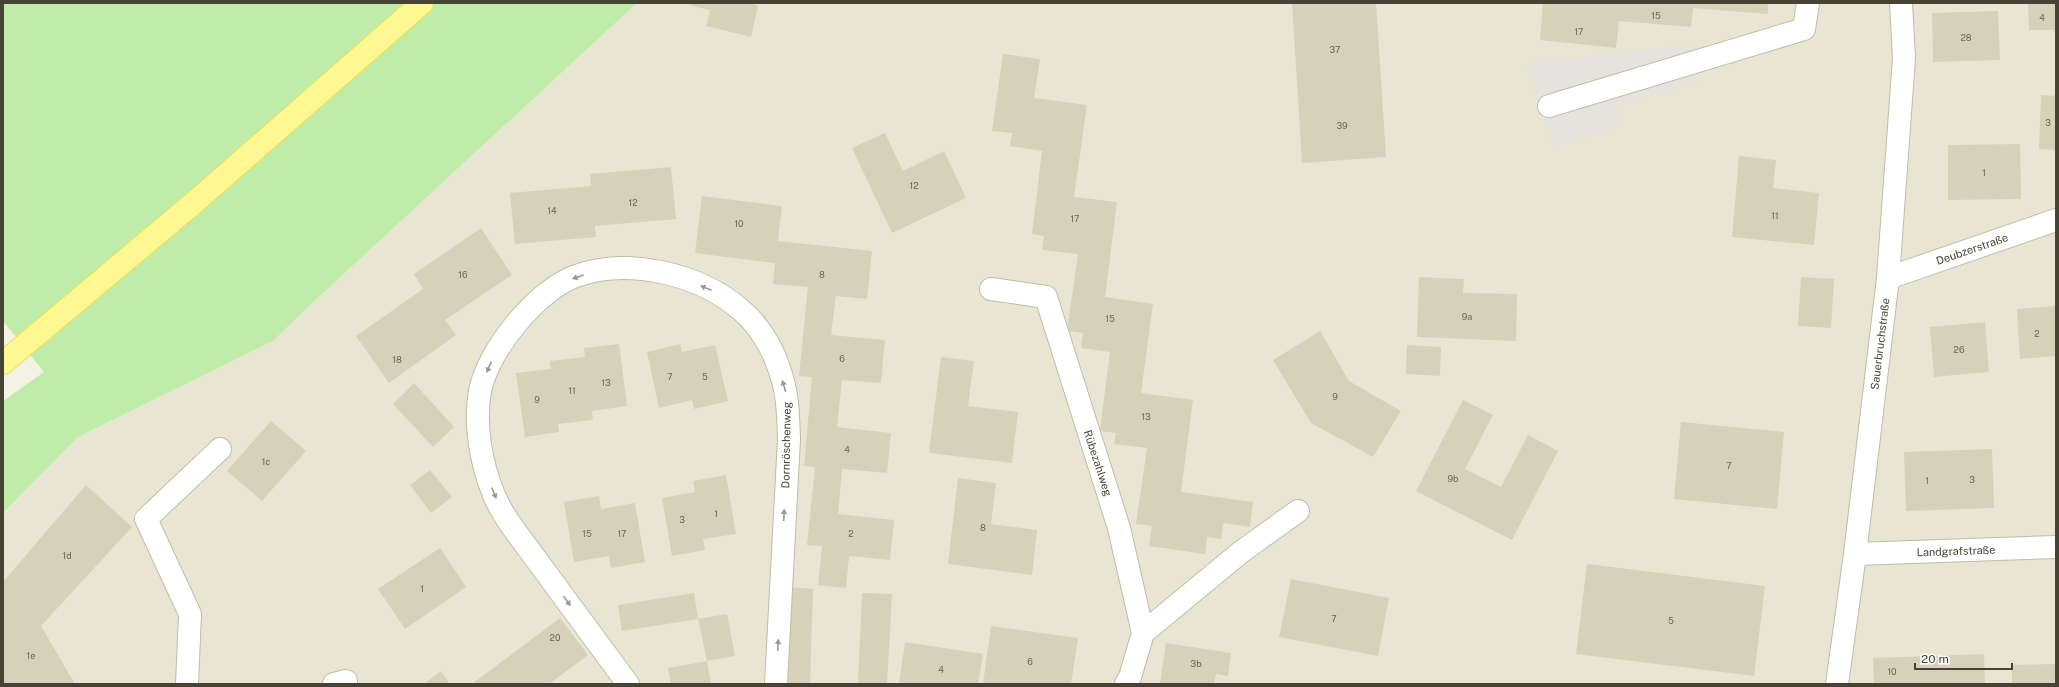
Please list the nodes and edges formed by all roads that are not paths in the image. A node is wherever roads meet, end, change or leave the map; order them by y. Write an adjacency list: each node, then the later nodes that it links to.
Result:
1 (422, 3): 8 (main road)
2 (1808, 3): 4 (street)
3 (1901, 3): 6 (street, Sauerbruchstraße)
4 (1549, 106)
5 (2056, 220): 6 (street, Deubzerstraße)
6 (1888, 278): 12 (street, Sauerbruchstraße)
7 (991, 289): 13 (street, Rübezahlweg)
8 (3, 363)
9 (220, 448): 14 (street)
10 (1298, 511): 13 (street)
11 (2056, 547): 12 (street, Landgrafstraße)
12 (1855, 554): 18 (street, Sauerbruchstraße)
13 (1143, 633): 17 (street, Rübezahlweg)
14 (187, 684)
15 (628, 684): 16 (street, Dornröschenweg, one-way to 15)
16 (776, 684)
17 (1126, 684)
18 (1837, 684)

